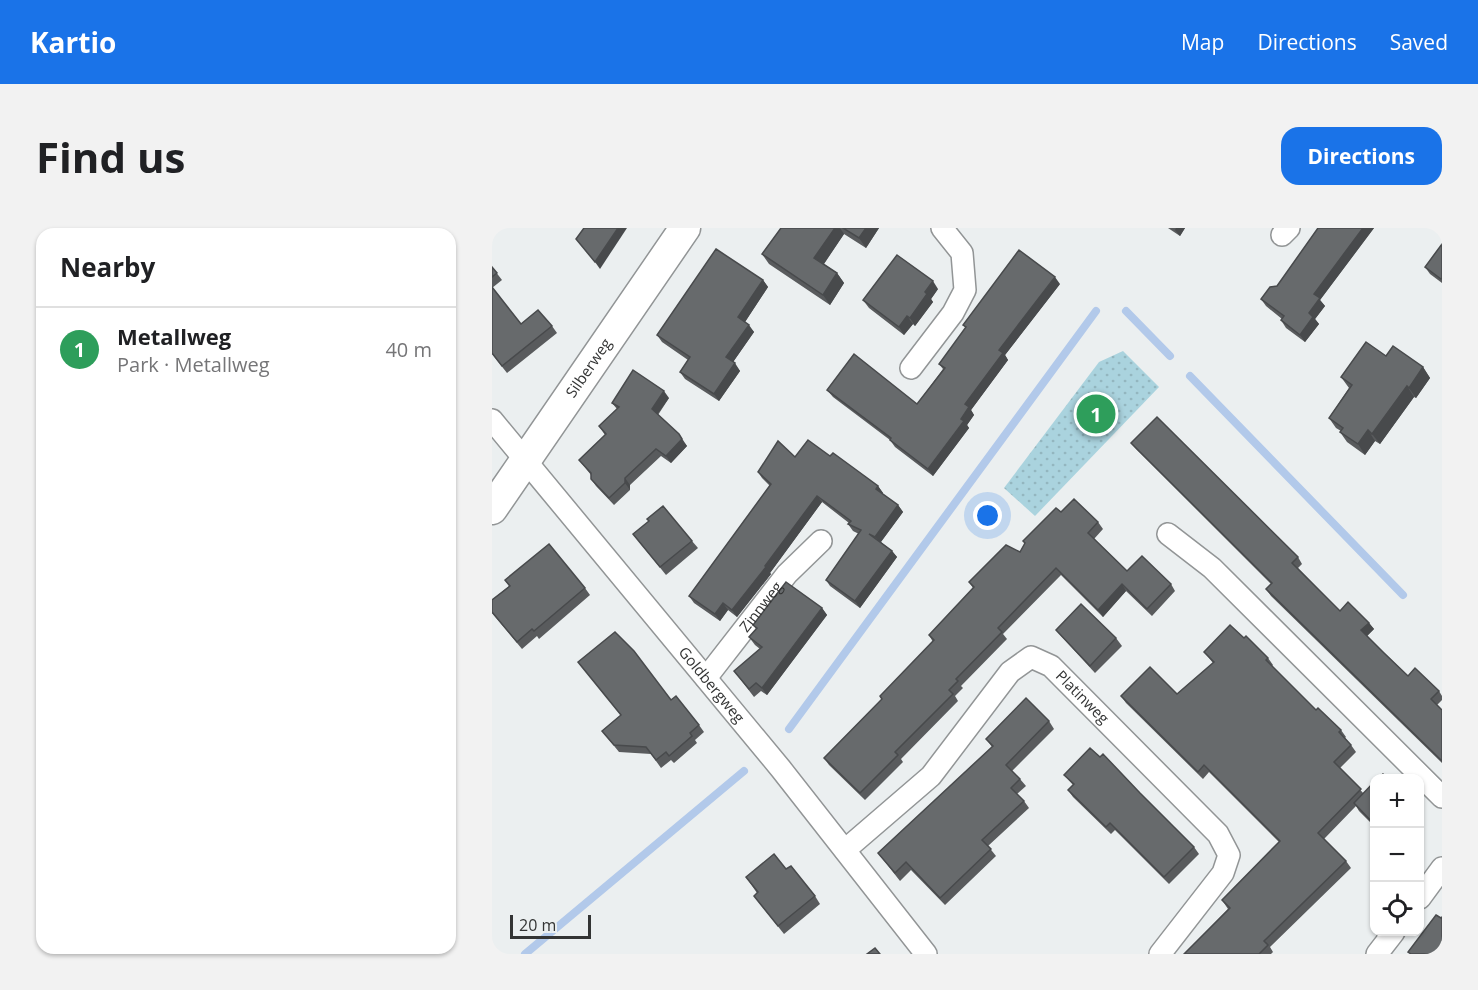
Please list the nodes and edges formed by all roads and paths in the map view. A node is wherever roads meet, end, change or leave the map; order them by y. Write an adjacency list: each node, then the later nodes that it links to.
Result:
1 (685, 228): 5 (street, Silberweg)
2 (942, 228): 3 (street)
3 (911, 368)
4 (492, 420): 5 (street, Goldbergweg)
5 (525, 461): 6 (street, Silberweg); 9 (street, Goldbergweg)
6 (492, 509)
7 (1168, 534): 10 (street)
8 (821, 541): 9 (street, Zinnweg)
9 (706, 678): 11 (street, Goldbergweg)
10 (1442, 797)
11 (845, 850): 15 (street, Goldbergweg); 16 (street, Platinweg)
12 (1442, 868): 13 (street)
13 (1424, 891)
14 (1391, 936): 17 (street)
15 (927, 954)
16 (1160, 954)
17 (1377, 954)

